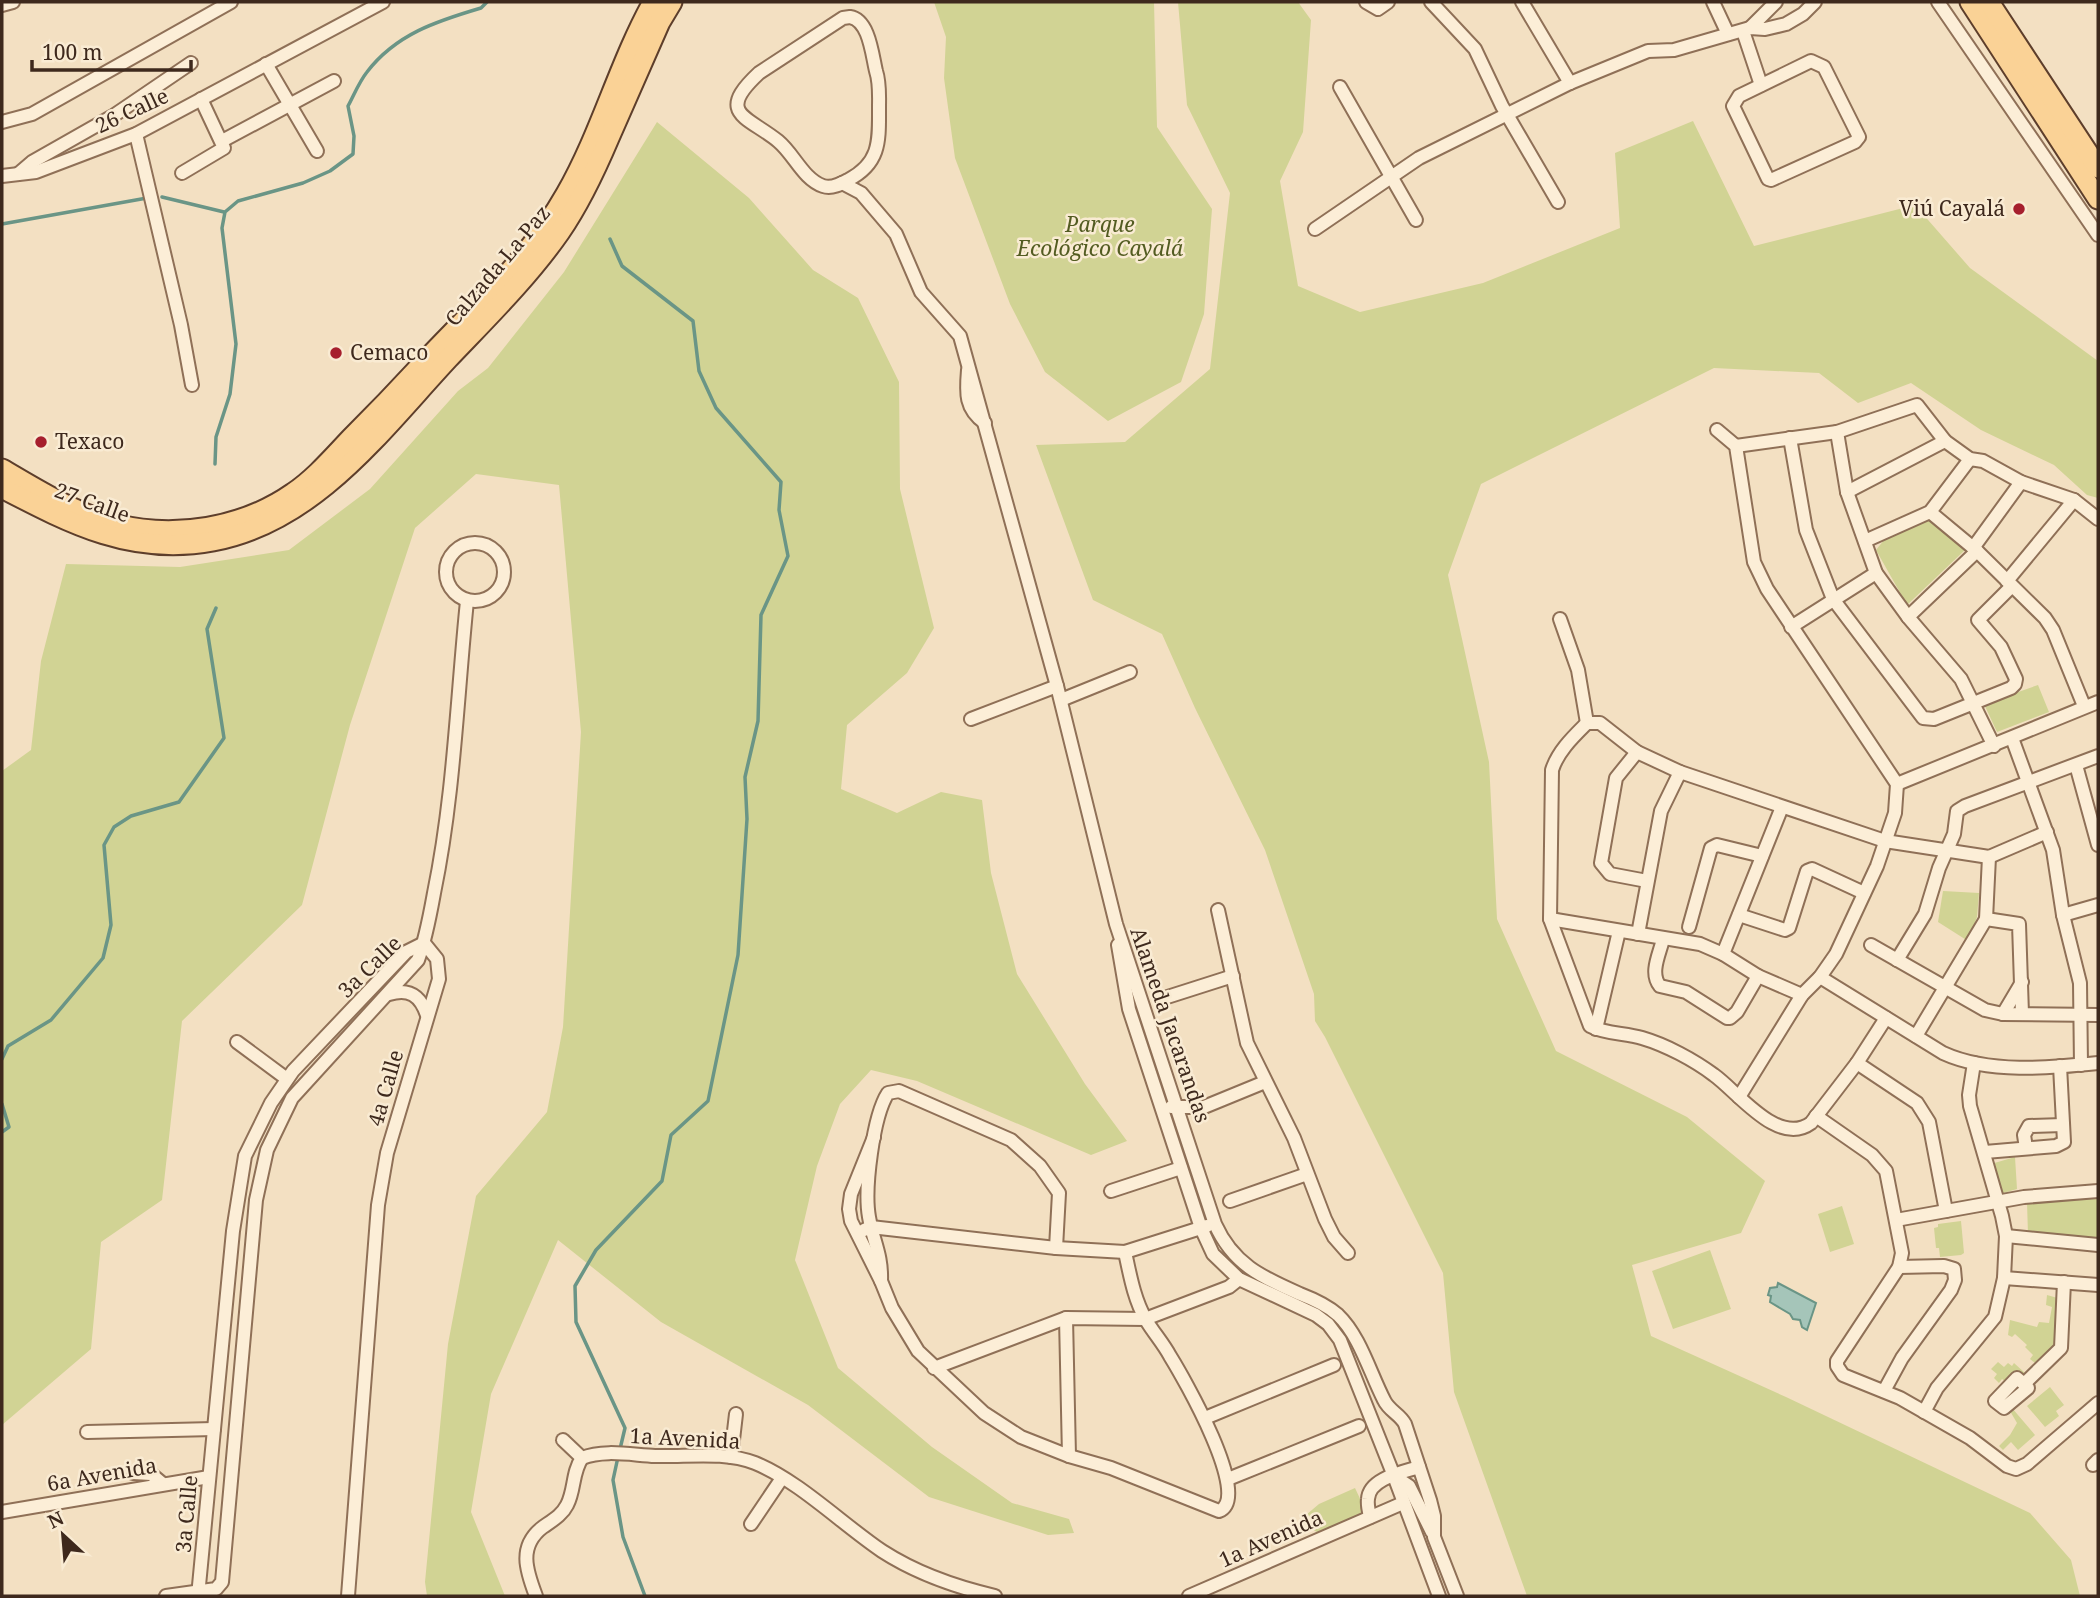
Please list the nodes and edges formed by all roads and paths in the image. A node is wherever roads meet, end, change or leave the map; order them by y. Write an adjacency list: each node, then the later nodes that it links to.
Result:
1 (13, 2): 16 (street)
2 (231, 2): 28 (street)
3 (653, 2): 59 (main road, Calzada La Paz)
4 (672, 2): 59 (main road, Calzada La Paz)
5 (1366, 2): 6 (street)
6 (1388, 2)
7 (1430, 2): 27 (street)
8 (1522, 2): 22 (street)
9 (1713, 2): 18 (street)
10 (1776, 2): 17 (street)
11 (1815, 2): 17 (street)
12 (1938, 2): 44 (street)
13 (1970, 2): 40 (main road)
14 (1989, 2): 32 (main road)
15 (374, 4): 20 (street, 26 Calle)
16 (2, 5)
17 (1746, 30): 18 (street); 23 (street)
18 (1728, 34): 22 (street)
19 (191, 63): 35 (street)
20 (266, 64): 25 (street, 26 Calle); 26 (street)
21 (334, 81): 26 (street)
22 (1570, 83): 27 (street)
23 (1761, 85): 23 (street)
24 (1340, 87): 37 (street)
25 (201, 99): 29 (street, 26 Calle); 30 (street)
26 (291, 103): 30 (street); 31 (street)
27 (1507, 114): 37 (street); 41 (street)
28 (2, 122)
29 (136, 134): 35 (street, 26 Calle); 45 (street)
30 (222, 141): 34 (street)
31 (317, 151)
32 (2098, 168)
33 (865, 169): 38 (street); 38 (street); 39 (street)
34 (182, 173)
35 (18, 175): 36 (street, 26 Calle)
36 (2, 176)
37 (1391, 178): 42 (street); 43 (street)
38 (842, 183): 39 (street)
39 (862, 193): 70 (street)
40 (2098, 199)
41 (1558, 201)
42 (1416, 220)
43 (1315, 229)
44 (2098, 235)
45 (192, 385)
46 (1717, 430): 50 (street)
47 (1837, 432): 48 (street); 49 (street); 55 (street)
48 (1790, 438): 50 (street); 64 (street)
49 (1945, 441): 51 (street); 55 (street)
50 (1736, 446): 68 (street)
51 (1970, 459): 53 (street); 57 (street)
52 (2, 469): 59 (main road, 27 Calle)
53 (2021, 482): 56 (street); 61 (street)
54 (2, 488): 59 (main road, 27 Calle)
55 (1847, 492): 60 (street)
56 (2074, 500): 58 (street); 63 (street)
57 (1930, 512): 60 (street); 61 (street)
58 (2098, 519)
59 (211, 534)
60 (1865, 541): 62 (street)
61 (1975, 550): 63 (street); 66 (street)
62 (1876, 573): 64 (street); 66 (street)
63 (2010, 583): 73 (street); 74 (street)
64 (1833, 599): 68 (street); 73 (street)
65 (467, 601): 65 (street); 105 (street)
66 (1908, 617): 73 (street)
67 (1560, 619): 76 (street)
68 (1791, 627): 84 (street)
69 (1130, 672): 71 (street)
70 (1057, 686): 71 (street); 75 (street)
71 (1061, 700): 100 (street)
72 (2098, 702): 74 (street)
73 (1974, 703): 78 (street)
74 (2084, 706): 77 (street)
75 (971, 719)
76 (1587, 723): 79 (street); 98 (street)
77 (2011, 738): 78 (street); 83 (street)
78 (1994, 746): 84 (street)
79 (1637, 752): 82 (street); 92 (street)
80 (2098, 756): 81 (street)
81 (2076, 765): 83 (street); 88 (street)
82 (1680, 772): 85 (street); 92 (street)
83 (2029, 781): 86 (street); 89 (street)
84 (1897, 784): 87 (street)
85 (1782, 807): 87 (street); 90 (street)
86 (2047, 832): 91 (street); 97 (street)
87 (1885, 841): 89 (street); 93 (street)
88 (2098, 845)
89 (1947, 850): 91 (street); 108 (street)
90 (1762, 856): 96 (street); 101 (street)
91 (1989, 857): 99 (street)
92 (1647, 881): 103 (street)
93 (1864, 893): 96 (street); 111 (street)
94 (2098, 905): 97 (street)
95 (1218, 910): 109 (street)
96 (1739, 915): 107 (street)
97 (2063, 915): 121 (street)
98 (1550, 919): 102 (street); 123 (street)
99 (1986, 919): 112 (street); 113 (street)
100 (1116, 924): 134 (street, Alameda Jacarandas); 136 (street, Alameda Jacarandas)
101 (1689, 927)
102 (1619, 931): 103 (street); 123 (street)
103 (1638, 934): 104 (street)
104 (1663, 939): 107 (street); 110 (street)
105 (424, 943): 114 (street, 3a Calle); 119 (street, 4a Calle); 131 (street, 3a Calle)
106 (1871, 946): 108 (street)
107 (1723, 954): 110 (street)
108 (1897, 960): 113 (street)
109 (1233, 976): 116 (street); 132 (street)
110 (1758, 976): 115 (street)
111 (1820, 977): 115 (street); 122 (street)
112 (2022, 982): 117 (street); 118 (street)
113 (1945, 987): 117 (street); 124 (street)
114 (389, 994): 119 (street); 171 (street, 3a Calle)
115 (1802, 995): 133 (street)
116 (1161, 999)
117 (2003, 1014): 118 (street)
118 (2022, 1014): 121 (street)
119 (427, 1015): 204 (street, 4a Calle)
120 (2098, 1015): 121 (street)
121 (2082, 1016): 129 (street)
122 (1886, 1018): 124 (street); 126 (street)
123 (1595, 1029): 133 (street)
124 (1916, 1036): 127 (street)
125 (237, 1042): 131 (street)
126 (1857, 1063): 137 (street); 149 (street)
127 (1973, 1063): 130 (street); 142 (street)
128 (2098, 1063): 129 (street)
129 (2081, 1065): 130 (street)
130 (2060, 1066): 139 (street)
131 (288, 1079): 170 (street, 3a Calle)
132 (1265, 1082): 135 (street); 144 (street)
133 (1739, 1097): 137 (street)
134 (1177, 1106): 135 (street); 136 (street); 138 (street, Alameda Jacarandas)
135 (1204, 1107): 138 (street)
136 (1161, 1111): 143 (street, Alameda Jacarandas)
137 (1816, 1116): 150 (street)
138 (1183, 1123): 151 (street, Alameda Jacarandas)
139 (2063, 1125): 141 (street); 141 (street)
140 (874, 1137): 152 (street); 154 (street); 157 (street)
141 (2026, 1148): 142 (street)
142 (1985, 1152): 148 (street)
143 (1181, 1168): 145 (street); 153 (street, Alameda Jacarandas)
144 (1307, 1174): 147 (street); 159 (street)
145 (1111, 1191)
146 (2098, 1191): 148 (street)
147 (1230, 1202)
148 (1999, 1202): 149 (street); 155 (street)
149 (1946, 1211): 150 (street)
150 (1896, 1220): 160 (street)
151 (1214, 1224): 153 (street); 172 (street, Alameda Jacarandas)
152 (870, 1227): 154 (street); 157 (street); 163 (street)
153 (1201, 1227): 158 (street); 162 (street, Alameda Jacarandas)
154 (856, 1234): 163 (street)
155 (2006, 1236): 156 (street); 161 (street)
156 (2098, 1245)
157 (1056, 1248): 158 (street)
158 (1125, 1252): 167 (street)
159 (1348, 1253)
160 (1899, 1267): 175 (street); 175 (street)
161 (2004, 1278): 164 (street); 177 (street)
162 (1239, 1279): 167 (street); 174 (street, Alameda Jacarandas)
163 (881, 1281): 169 (street)
164 (2064, 1282): 165 (street); 173 (street)
165 (2098, 1285)
166 (1066, 1318): 167 (street); 169 (street); 186 (street)
167 (1145, 1319): 179 (street)
168 (1334, 1365): 179 (street)
169 (934, 1368): 186 (street)
170 (220, 1371): 171 (street); 183 (street, 3a Calle)
171 (239, 1373): 196 (street, 3a Calle)
172 (1371, 1373): 174 (street); 180 (street, Alameda Jacarandas)
173 (2024, 1384)
174 (1359, 1387): 182 (street, Alameda Jacarandas)
175 (1884, 1391): 177 (street)
176 (2098, 1403): 177 (street)
177 (1924, 1412)
178 (736, 1414): 187 (street)
179 (1205, 1418): 193 (street)
180 (1405, 1424): 182 (street); 189 (street, Alameda Jacarandas)
181 (1359, 1426): 193 (street)
182 (1375, 1428): 191 (street, Alameda Jacarandas)
183 (214, 1429): 184 (street); 194 (street, 3a Calle)
184 (87, 1432)
185 (563, 1440): 188 (street)
186 (1069, 1456): 193 (street)
187 (731, 1457): 188 (street, 1a Avenida); 192 (street, 1a Avenida)
188 (582, 1458): 205 (street)
189 (1419, 1466): 191 (street); 201 (street, Alameda Jacarandas)
190 (133, 1473): 195 (street)
191 (1394, 1476): 197 (street, Alameda Jacarandas); 199 (street); 201 (street)
192 (782, 1478): 200 (street); 206 (street, 1a Avenida)
193 (1228, 1479)
194 (209, 1483): 195 (street, 6a Avenida); 196 (street, 6a Avenida); 202 (street, 3a Calle)
195 (163, 1484): 198 (street, 6a Avenida)
196 (229, 1490): 202 (street, 3a Calle)
197 (1403, 1503): 199 (street, 1a Avenida); 208 (street, Alameda Jacarandas)
198 (2, 1512)
199 (1370, 1517): 207 (street, 1a Avenida)
200 (751, 1524)
201 (1434, 1536): 209 (street, Alameda Jacarandas)
202 (198, 1594): 203 (street)
203 (172, 1596)
204 (348, 1596)
205 (536, 1596)
206 (995, 1596)
207 (1189, 1596)
208 (1439, 1596)
209 (1457, 1596)

